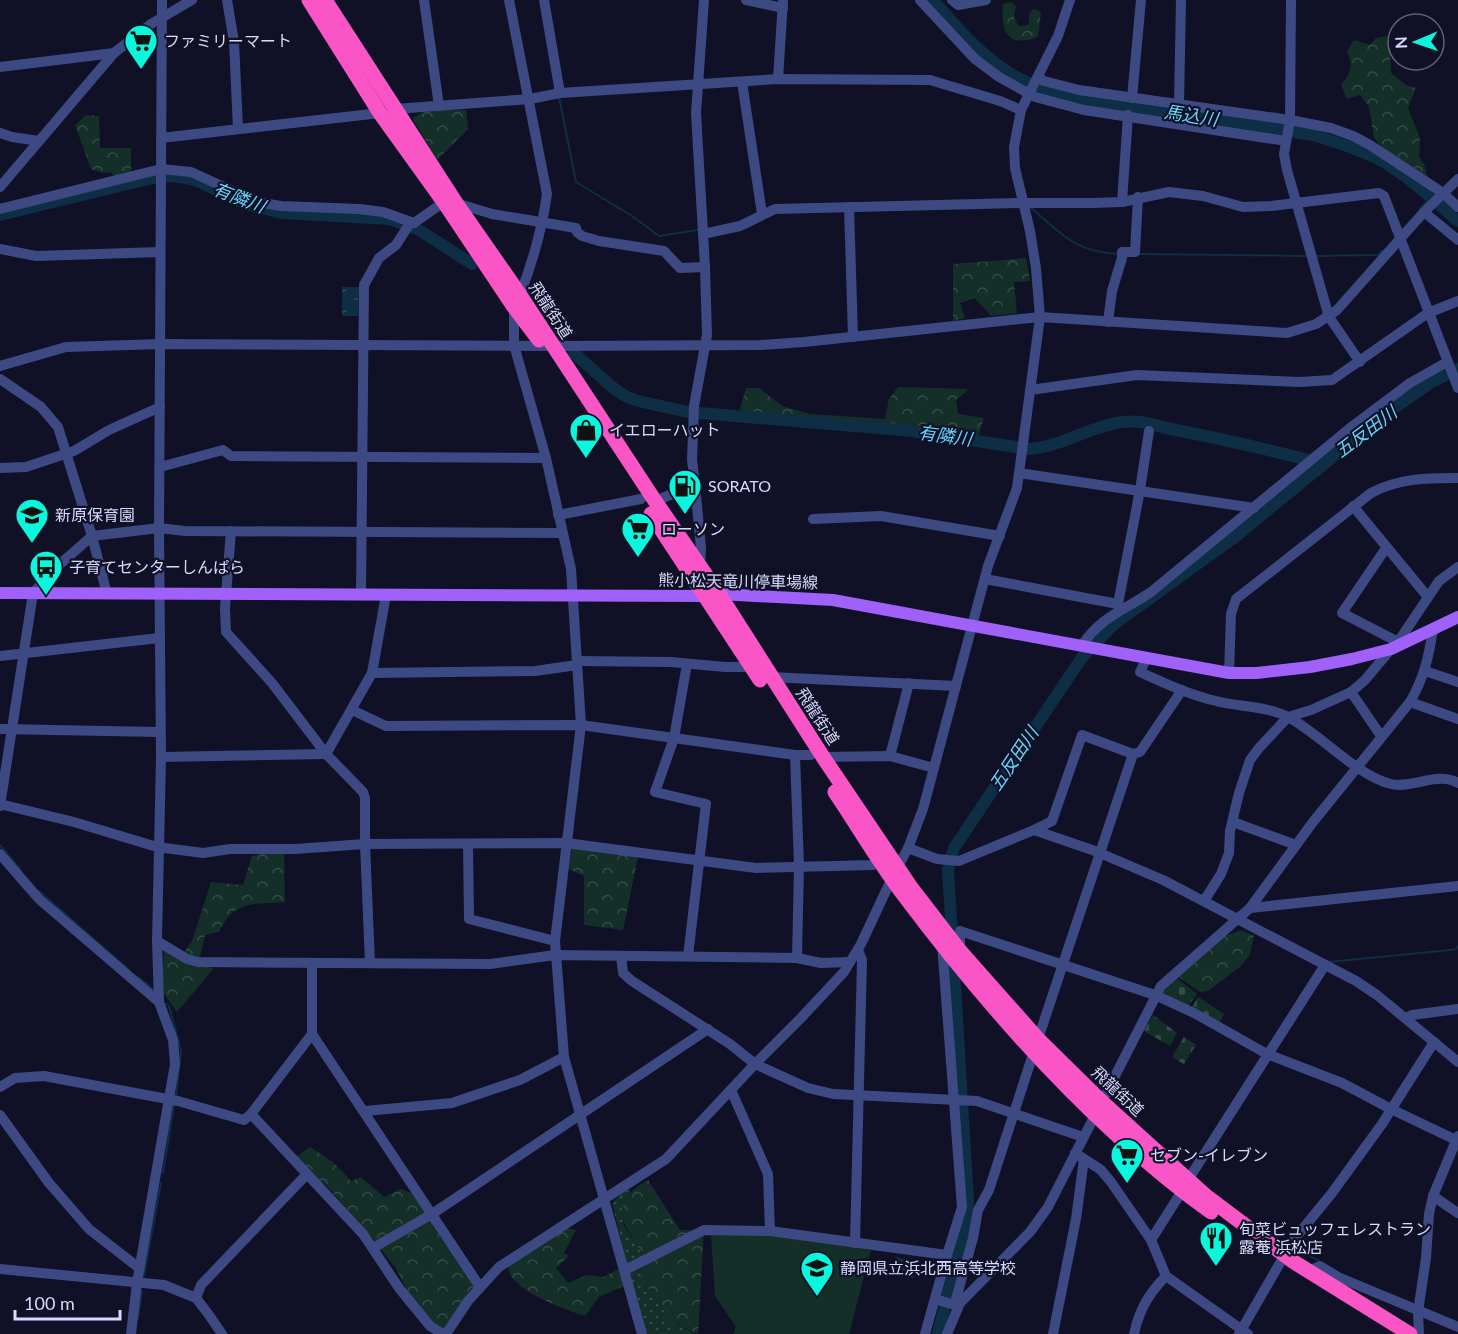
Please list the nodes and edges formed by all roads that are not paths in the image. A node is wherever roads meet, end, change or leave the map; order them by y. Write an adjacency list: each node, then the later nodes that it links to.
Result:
1 (162, 0): 19 (street)
2 (192, 0): 19 (street)
3 (227, 0): 36 (street)
4 (309, 0): 33 (highway, 飛龍街道)
5 (325, 0): 33 (highway, 飛龍街道)
6 (424, 0): 31 (street)
7 (509, 0): 29 (street)
8 (544, 0): 26 (street)
9 (704, 0): 25 (street)
10 (747, 0): 18 (street)
11 (920, 0): 27 (street)
12 (952, 0): 13 (street)
13 (986, 0)
14 (1070, 0): 22 (street)
15 (1141, 0): 28 (street)
16 (1181, 0): 30 (street)
17 (1291, 0): 35 (street)
18 (783, 4): 23 (street)
19 (162, 17): 20 (street); 38 (street)
20 (114, 53): 21 (street); 40 (street)
21 (0, 67)
22 (1038, 77): 27 (street); 28 (street)
23 (778, 79): 24 (street); 32 (street)
24 (742, 82): 25 (street); 53 (street)
25 (698, 85): 26 (street); 57 (street)
26 (560, 93): 29 (street)
27 (1030, 93): 32 (street); 34 (street)
28 (1132, 98): 30 (street)
29 (530, 99): 31 (street); 55 (street)
30 (1179, 105): 35 (street)
31 (439, 106): 33 (street)
32 (1021, 110): 48 (street)
33 (387, 111): 36 (street); 46 (highway, 飛龍街道)
34 (1128, 115): 39 (street); 47 (street)
35 (1290, 120): 39 (street); 44 (street)
36 (238, 129): 38 (street)
37 (0, 133): 40 (street)
38 (161, 138): 41 (street)
39 (1286, 140): 49 (street)
40 (39, 141): 43 (street)
41 (160, 174): 52 (street); 56 (street); 61 (street)
42 (1458, 179): 44 (street)
43 (0, 187)
44 (1442, 195): 51 (street); 54 (street)
45 (1138, 197): 47 (street); 49 (street); 68 (street)
46 (450, 202): 55 (street); 56 (street); 63 (highway, 飛龍街道)
47 (1122, 202): 48 (street)
48 (1023, 203): 50 (street); 66 (street)
49 (1296, 203): 58 (street); 67 (street)
50 (849, 207): 53 (street); 69 (street)
51 (1458, 207)
52 (0, 209)
53 (761, 211): 57 (street)
54 (1424, 212): 58 (street); 59 (street)
55 (544, 221): 62 (street); 63 (street)
56 (410, 226): 71 (street)
57 (703, 231): 62 (street)
58 (1399, 234): 65 (street); 67 (street)
59 (1458, 240)
60 (0, 249): 61 (street)
61 (160, 252): 70 (street)
62 (705, 267): 74 (street)
63 (517, 301): 72 (street); 73 (highway, 飛龍街道)
64 (1458, 301): 65 (street)
65 (1428, 313): 75 (street); 76 (street)
66 (1040, 317): 68 (street); 69 (street); 80 (street)
67 (1329, 317): 68 (street); 75 (street)
68 (1108, 322)
69 (854, 337): 74 (street)
70 (160, 344): 71 (street); 77 (street); 81 (street)
71 (363, 345): 72 (street); 84 (street)
72 (514, 345): 73 (street); 85 (street)
73 (548, 346): 74 (street); 92 (highway, 飛龍街道)
74 (705, 346): 90 (street)
75 (1360, 362): 80 (street)
76 (1447, 362): 79 (street); 94 (street)
77 (0, 366)
78 (0, 379): 83 (street)
79 (1457, 384)
80 (1030, 390): 88 (street)
81 (160, 407): 83 (street); 86 (street)
82 (1149, 430): 91 (street)
83 (66, 454): 87 (street); 101 (street)
84 (362, 457): 85 (street); 86 (street); 99 (street)
85 (546, 458): 95 (street)
86 (160, 467): 97 (street)
87 (0, 468)
88 (1019, 473): 91 (street); 102 (street)
89 (1458, 478): 93 (street)
90 (694, 485): 92 (street); 104 (street)
91 (1140, 490): 94 (street); 117 (street)
92 (648, 500): 95 (street); 104 (highway, 飛龍街道); 115 (highway, 飛龍街道)
93 (1353, 506): 103 (street); 132 (street)
94 (1254, 508): 117 (street)
95 (558, 515): 100 (street)
96 (813, 519): 102 (street)
97 (159, 528): 98 (street); 101 (street); 110 (street)
98 (231, 531): 99 (street); 111 (street)
99 (361, 532): 100 (street); 112 (street)
100 (562, 532): 114 (street)
101 (92, 536): 108 (street); 109 (street)
102 (1000, 536): 106 (street)
103 (1386, 548): 116 (street); 122 (street)
104 (700, 566): 115 (highway, 飛龍街道)
105 (1458, 567): 116 (street)
106 (985, 579): 117 (street); 119 (street)
107 (0, 593): 108 (main road, 熊小松天竜川停車場線)
108 (33, 593): 109 (main road, 熊小松天竜川停車場線); 124 (street)
109 (107, 594): 110 (main road, 熊小松天竜川停車場線)
110 (159, 594): 111 (main road, 熊小松天竜川停車場線); 121 (street)
111 (226, 594): 112 (main road, 熊小松天竜川停車場線); 149 (street)
112 (361, 595): 113 (main road, 熊小松天竜川停車場線)
113 (386, 595): 114 (main road, 熊小松天竜川停車場線); 131 (street)
114 (572, 595): 115 (main road, 熊小松天竜川停車場線); 127 (street)
115 (713, 595): 119 (main road, 熊小松天竜川停車場線); 129 (highway, 飛龍街道); 133 (highway, 飛龍街道)
116 (1427, 596): 122 (street)
117 (1119, 607): 123 (street)
118 (1458, 616): 120 (main road, 熊小松天竜川停車場線)
119 (973, 624): 123 (main road, 熊小松天竜川停車場線); 136 (street)
120 (1433, 629): 122 (main road, 熊小松天竜川停車場線); 130 (street)
121 (159, 638): 124 (street); 146 (street)
122 (1397, 645): 132 (main road, 熊小松天竜川停車場線); 138 (street)
123 (1084, 646): 126 (main road, 熊小松天竜川停車場線)
124 (24, 653): 125 (street); 145 (street)
125 (0, 656)
126 (1147, 657): 132 (main road, 熊小松天竜川停車場線); 137 (street)
127 (577, 663): 128 (street); 131 (street); 143 (street)
128 (687, 664): 129 (street); 148 (street)
129 (751, 667): 152 (highway, 飛龍街道)
130 (1425, 670): 134 (street); 139 (street)
131 (372, 673): 140 (street)
132 (1228, 673)
133 (770, 677): 135 (street); 152 (highway, 飛龍街道)
134 (1458, 682)
135 (909, 683): 136 (street); 153 (street)
136 (956, 686): 156 (street)
137 (1182, 690): 141 (street); 150 (street)
138 (1351, 692): 141 (street); 147 (street)
139 (1410, 702): 142 (street); 147 (street)
140 (352, 710): 143 (street); 149 (street)
141 (1288, 717): 155 (street); 159 (street)
142 (1458, 719)
143 (581, 725): 148 (street); 161 (street)
144 (0, 729): 145 (street)
145 (13, 729): 146 (street); 158 (street)
146 (160, 732): 154 (street)
147 (1381, 736): 155 (street)
148 (674, 738): 151 (street); 170 (street)
149 (326, 754): 154 (street); 162 (street)
150 (1133, 754): 160 (street); 168 (street)
151 (795, 755): 152 (street); 171 (street)
152 (817, 756): 153 (street); 169 (highway, 飛龍街道); 172 (highway, 飛龍街道)
153 (890, 756): 156 (street)
154 (161, 757): 165 (street)
155 (1358, 766): 157 (street); 164 (street)
156 (934, 768): 166 (street)
157 (1458, 783)
158 (0, 805): 165 (street)
159 (1233, 822): 164 (street); 174 (street)
160 (1034, 830): 166 (street); 168 (street)
161 (566, 843): 163 (street); 170 (street); 179 (street)
162 (365, 844): 163 (street); 165 (street); 188 (street)
163 (468, 844): 179 (street)
164 (1296, 845): 175 (street)
165 (158, 847): 177 (street)
166 (908, 848): 172 (street)
167 (0, 854): 192 (street)
168 (1101, 854): 174 (street); 189 (street)
169 (880, 860): 171 (street); 172 (highway, 飛龍街道)
170 (700, 861): 171 (street); 184 (street)
171 (799, 866): 185 (street)
172 (895, 873): 178 (highway, 飛龍街道); 180 (street)
173 (1458, 886): 175 (street)
174 (1204, 902): 176 (street)
175 (1250, 908): 176 (street)
176 (1239, 920): 190 (street); 191 (street)
177 (157, 940): 187 (street); 192 (street)
178 (943, 940): 181 (highway, 飛龍街道); 198 (highway, 飛龍街道); 207 (street)
179 (555, 941): 182 (street)
180 (858, 950): 186 (street); 205 (street)
181 (960, 951): 189 (street); 198 (highway, 飛龍街道)
182 (555, 955): 183 (street); 188 (street); 200 (street)
183 (621, 956): 184 (street); 195 (street)
184 (688, 956): 185 (street)
185 (797, 958): 186 (street)
186 (850, 962): 202 (street)
187 (312, 963): 188 (street); 196 (street)
188 (370, 963)
189 (1064, 965): 191 (street); 198 (street)
190 (1325, 965): 194 (street); 199 (street)
191 (1155, 995): 199 (street); 208 (street)
192 (159, 1002): 206 (street)
193 (1458, 1009): 194 (street)
194 (1405, 1018): 197 (street)
195 (708, 1029): 202 (street); 212 (street)
196 (312, 1034): 210 (street); 211 (street)
197 (1434, 1042): 201 (street); 209 (street)
198 (1036, 1045): 208 (highway, 飛龍街道); 213 (street)
199 (1267, 1054): 209 (street); 219 (street)
200 (564, 1057): 210 (street); 212 (street)
201 (1458, 1062)
202 (755, 1064): 204 (street); 205 (street)
203 (0, 1087): 206 (street)
204 (731, 1090): 221 (street); 224 (street)
205 (859, 1094): 207 (street); 226 (street)
206 (173, 1100): 211 (street); 230 (street)
207 (956, 1101): 213 (street); 228 (street)
208 (1098, 1108): 215 (street); 219 (highway, 飛龍街道)
209 (1391, 1109): 216 (street); 229 (street)
210 (365, 1111): 223 (street)
211 (251, 1114): 218 (street)
212 (580, 1114): 221 (street); 223 (street)
213 (1014, 1114): 215 (street); 239 (street)
214 (0, 1115): 230 (street)
215 (1083, 1137): 217 (street)
216 (1457, 1139): 220 (street)
217 (1080, 1156): 225 (street); 239 (street); 249 (street)
218 (308, 1174): 227 (street); 237 (street)
219 (1185, 1186): 225 (street); 229 (highway, 飛龍街道)
220 (1433, 1196): 222 (street); 240 (street)
221 (605, 1200): 232 (street); 236 (street)
222 (1458, 1213)
223 (432, 1214): 227 (street); 236 (street)
224 (770, 1230): 226 (street); 232 (street)
225 (1151, 1240): 234 (street)
226 (855, 1243): 228 (street)
227 (373, 1248): 245 (street)
228 (947, 1255): 238 (street)
229 (1282, 1258): 233 (highway, 飛龍街道); 242 (street); 251 (highway, 飛龍街道)
230 (139, 1268): 235 (street)
231 (0, 1269): 235 (street)
232 (625, 1270): 246 (street)
233 (1308, 1270): 240 (street); 252 (highway, 飛龍街道)
234 (1166, 1276): 242 (street); 250 (street)
235 (137, 1283): 237 (street); 243 (street)
236 (480, 1287): 245 (street)
237 (196, 1298): 244 (street)
238 (938, 1300): 239 (street); 247 (street)
239 (955, 1305): 248 (street)
240 (1418, 1312): 241 (street); 253 (street)
241 (1458, 1328)
242 (1243, 1333)
243 (131, 1334)
244 (222, 1334)
245 (444, 1334)
246 (642, 1334)
247 (925, 1334)
248 (947, 1334)
249 (1053, 1334)
250 (1134, 1334)
251 (1391, 1334)
252 (1410, 1334)
253 (1419, 1334)

